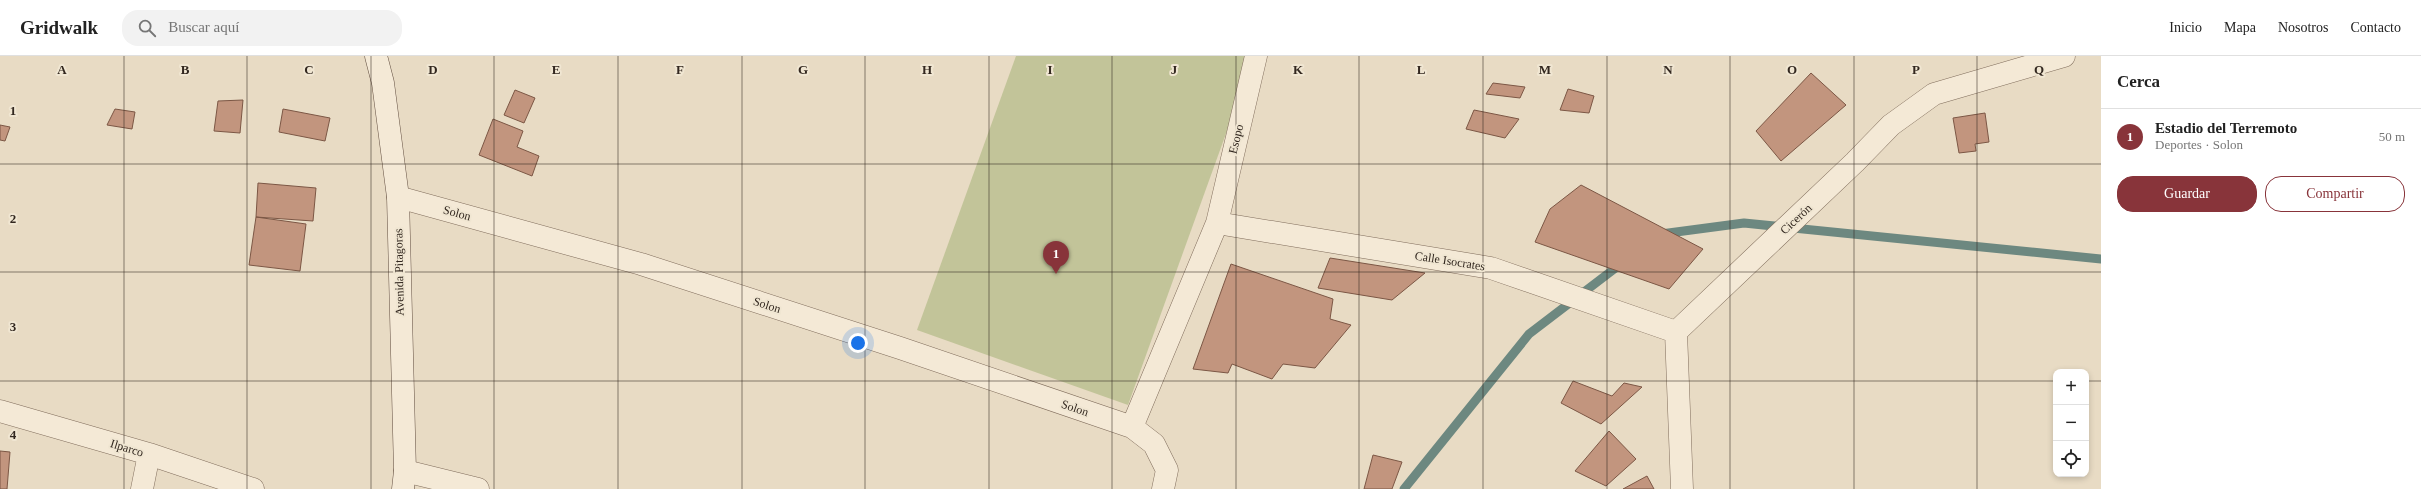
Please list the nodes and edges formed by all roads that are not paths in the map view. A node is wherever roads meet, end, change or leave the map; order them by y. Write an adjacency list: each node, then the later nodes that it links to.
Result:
1 (376, 56): 4 (street, Avenida Pitagoras)
2 (1256, 56): 5 (street, Esopo)
3 (2064, 56): 6 (street, Cicerón)
4 (398, 197): 8 (street, Solon); 10 (street, Avenida Pitagoras)
5 (1217, 223): 6 (street, Calle Isocrates); 8 (street, Esopo)
6 (1676, 332): 15 (street)
7 (0, 411): 9 (street, Ilparco)
8 (1132, 427): 14 (street, Solon)
9 (149, 454): 11 (street); 12 (street, Ilparco)
10 (404, 480): 13 (street)
11 (142, 489)
12 (253, 489)
13 (478, 489)
14 (1163, 489)
15 (1682, 489)

